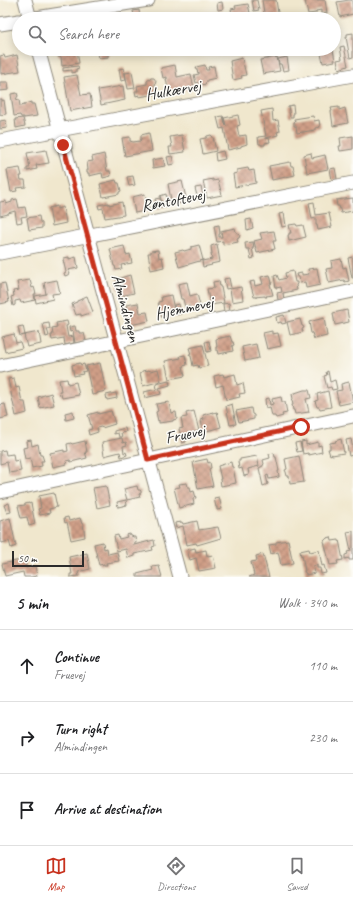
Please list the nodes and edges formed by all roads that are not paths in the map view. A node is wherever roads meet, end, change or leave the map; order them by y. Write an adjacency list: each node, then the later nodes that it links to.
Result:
1 (25, 0): 3 (street)
2 (148, 0): 4 (street)
3 (28, 12)
4 (73, 12)
5 (12, 22): 6 (street)
6 (0, 24)
7 (40, 56): 9 (street, Almindingen)
8 (353, 76): 9 (street, Hulkærvej)
9 (59, 130): 10 (street, Hulkærvej); 12 (street, Almindingen)
10 (0, 141)
11 (353, 183): 12 (street, Røntoftevej)
12 (87, 236): 13 (street, Røntoftevej); 15 (street, Almindingen)
13 (0, 253)
14 (353, 291): 15 (street, Hjemmevej)
15 (116, 341): 16 (street, Hjemmevej); 18 (street, Almindingen)
16 (0, 366)
17 (353, 416): 18 (street, Fruevej)
18 (148, 460): 19 (street, Fruevej); 20 (street, Almindingen)
19 (0, 492)
20 (180, 577)

